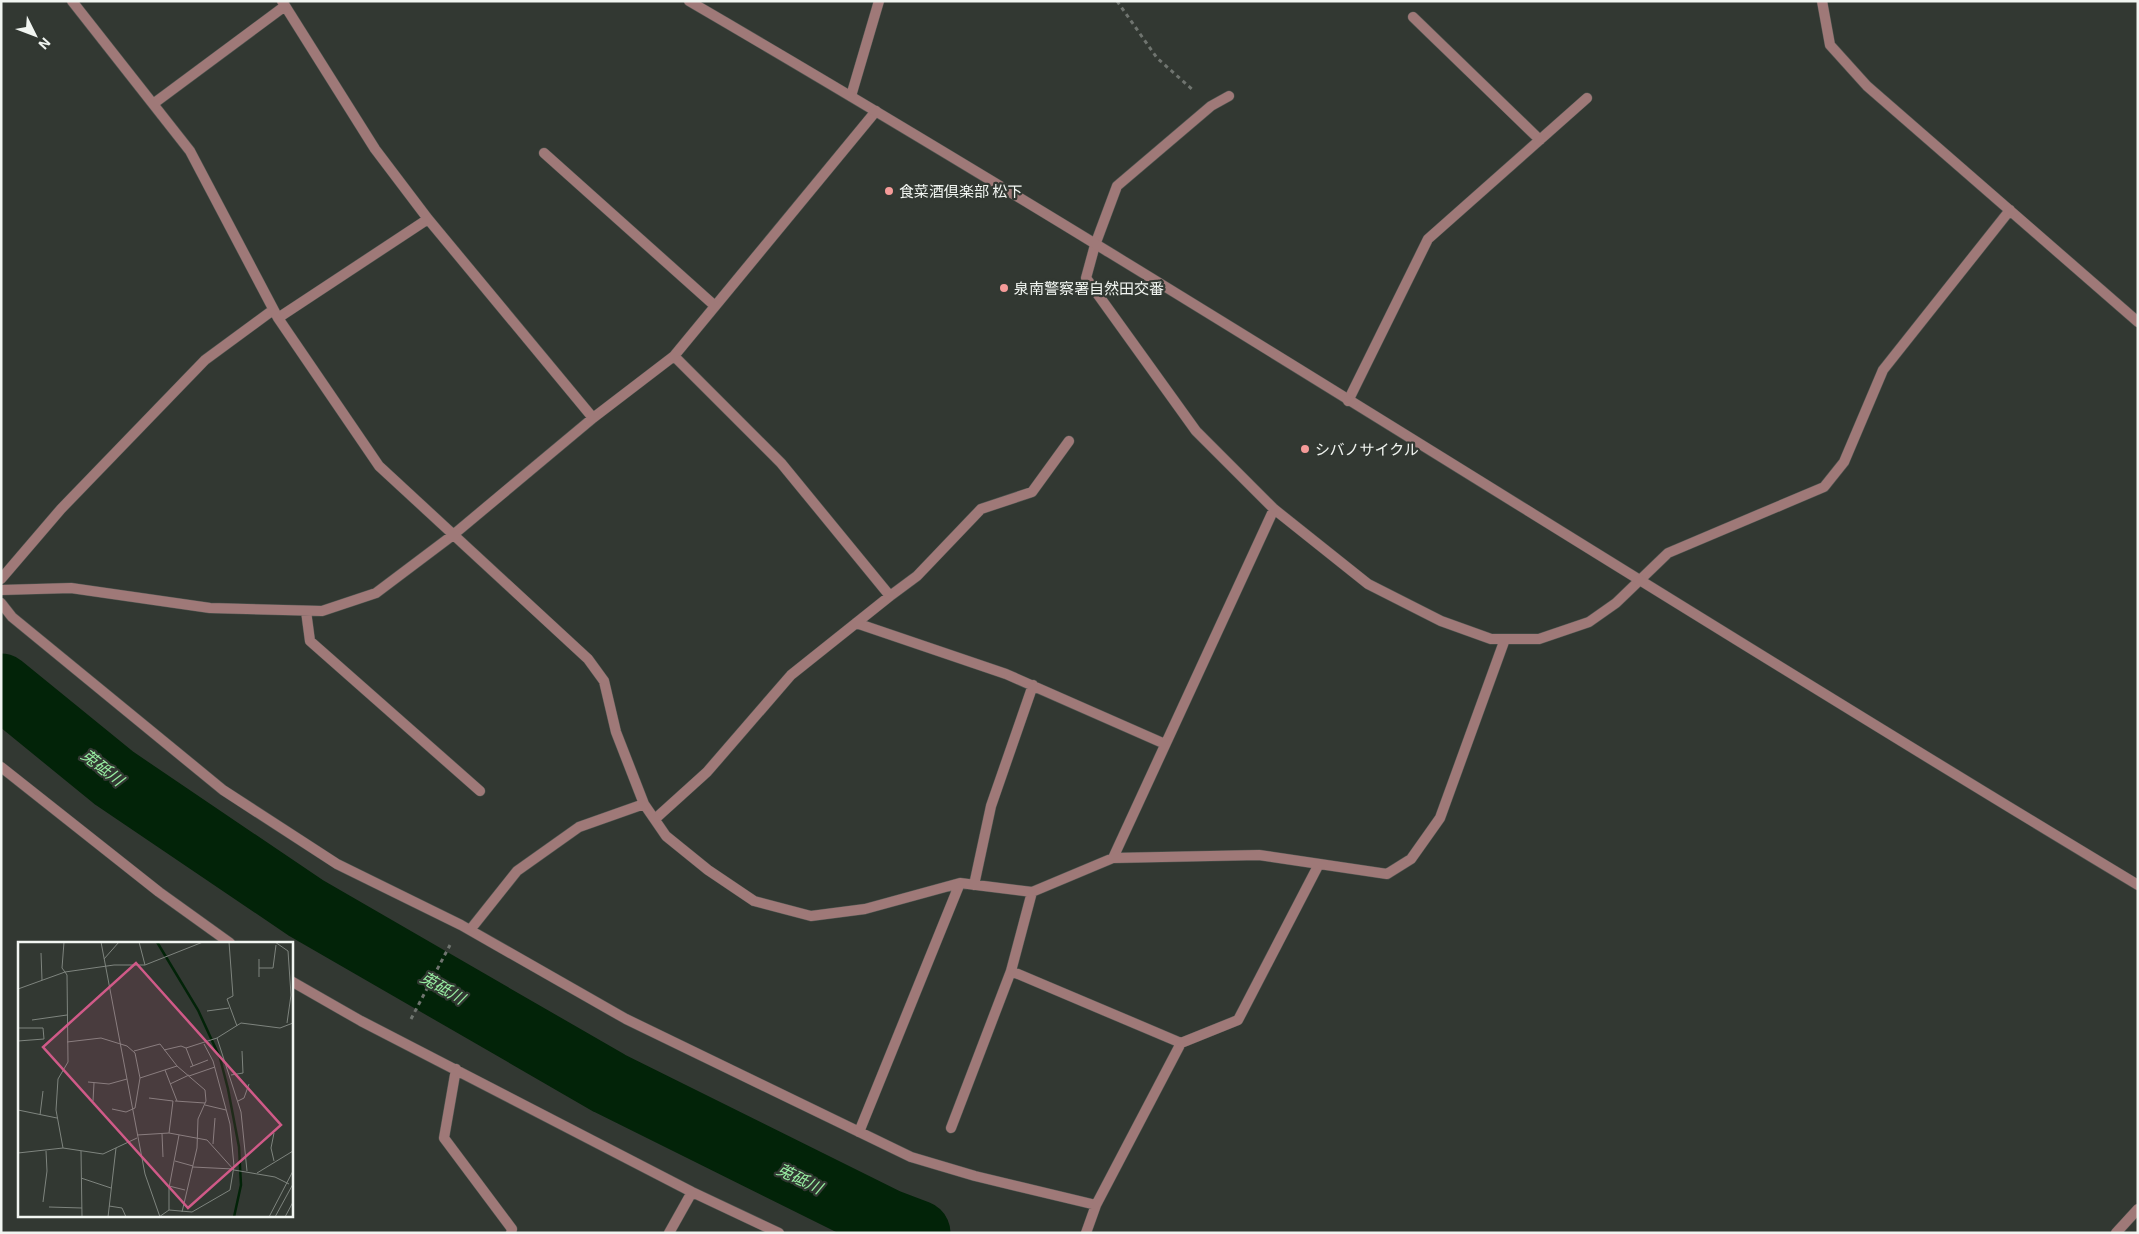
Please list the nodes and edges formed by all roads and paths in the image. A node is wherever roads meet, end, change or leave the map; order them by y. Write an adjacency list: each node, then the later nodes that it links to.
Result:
1 (72, 1): 11 (street)
2 (689, 1): 8 (street)
3 (879, 1): 8 (street)
4 (1117, 1): 12 (path)
5 (1822, 1): 16 (street)
6 (284, 4): 11 (street); 17 (street)
7 (1413, 17): 14 (street)
8 (851, 96): 13 (street)
9 (1229, 96): 12 (street)
10 (1587, 98): 14 (street)
11 (152, 104): 20 (street)
12 (1212, 106): 18 (street)
13 (876, 111): 18 (street); 19 (street)
14 (1540, 140): 23 (street)
15 (544, 153): 19 (street)
16 (2010, 210): 21 (street); 29 (street)
17 (428, 219): 20 (street); 24 (street)
18 (1094, 245): 23 (street); 26 (street)
19 (716, 306): 22 (street)
20 (276, 314): 27 (street); 28 (street)
21 (2138, 322)
22 (674, 356): 24 (street); 31 (street)
23 (1348, 401): 29 (street)
24 (594, 418): 27 (street)
25 (1069, 440): 31 (street)
26 (1274, 509): 35 (street); 37 (street)
27 (453, 535): 33 (street); 40 (street)
28 (1, 579)
29 (1640, 581): 35 (street); 46 (street)
30 (1, 590): 33 (street)
31 (890, 596): 34 (street)
32 (1, 603): 48 (street)
33 (306, 611): 39 (street)
34 (856, 623): 36 (street); 41 (street)
35 (1505, 639): 43 (street)
36 (1033, 686): 37 (street); 45 (street)
37 (1165, 744): 42 (street)
38 (1, 767): 49 (street)
39 (480, 791)
40 (644, 804): 41 (street); 48 (street)
41 (655, 819): 44 (street)
42 (1112, 858): 43 (street); 47 (street)
43 (1319, 864): 53 (street)
44 (960, 883): 45 (street); 56 (street)
45 (974, 885): 47 (street)
46 (2138, 885)
47 (1032, 892): 50 (street)
48 (465, 927): 52 (path); 56 (street)
49 (229, 942)
50 (1011, 971): 53 (street); 55 (street)
51 (292, 982): 52 (street)
52 (400, 1040): 54 (street)
53 (1181, 1043): 58 (street)
54 (456, 1068): 57 (street); 60 (street)
55 (951, 1128)
56 (859, 1132): 58 (street)
57 (692, 1192): 61 (street); 62 (street)
58 (1096, 1205): 63 (street)
59 (2138, 1209): 64 (street)
60 (511, 1233)
61 (669, 1233)
62 (779, 1233)
63 (1086, 1233)
64 (2116, 1233)

